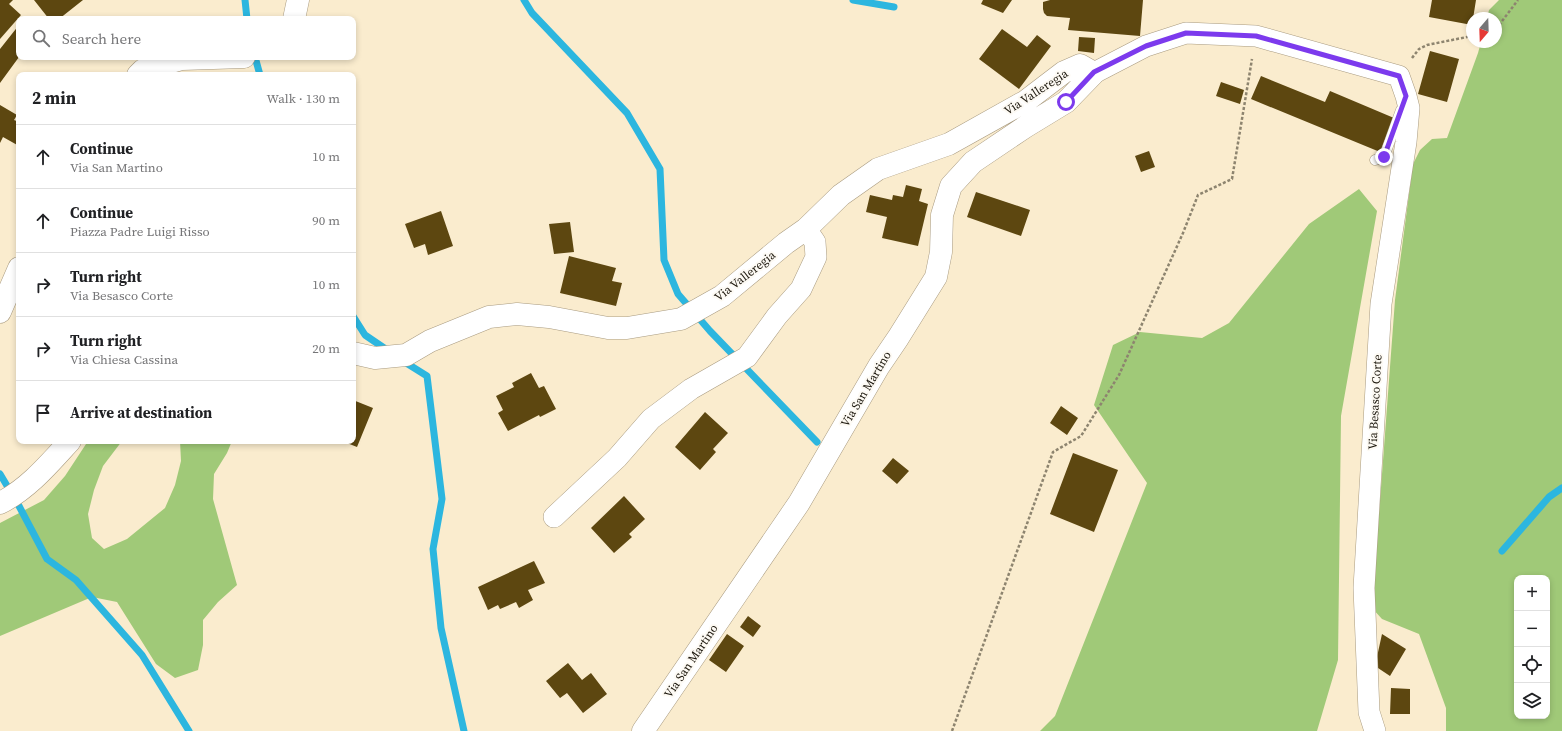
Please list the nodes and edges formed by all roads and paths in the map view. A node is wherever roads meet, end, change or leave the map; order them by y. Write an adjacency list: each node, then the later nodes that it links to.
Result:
1 (298, 0): 3 (street)
2 (1518, 0): 4 (path)
3 (295, 16)
4 (1502, 21)
5 (1256, 36): 9 (street); 10 (street); 21 (path)
6 (1466, 37): 10 (path)
7 (178, 60): 8 (street)
8 (141, 72)
9 (1094, 72): 13 (street, Via Valleregia); 20 (street, Via San Martino)
10 (1399, 76): 11 (street, Via Besasco Corte)
11 (1406, 96): 12 (lane); 22 (street, Via Besasco Corte)
12 (1375, 160)
13 (806, 229): 16 (street, Via Valleregia); 19 (street)
14 (16, 275): 15 (street)
15 (0, 312)
16 (356, 354)
17 (67, 444): 18 (street)
18 (0, 503)
19 (554, 517)
20 (643, 731)
21 (952, 731)
22 (1375, 731)

